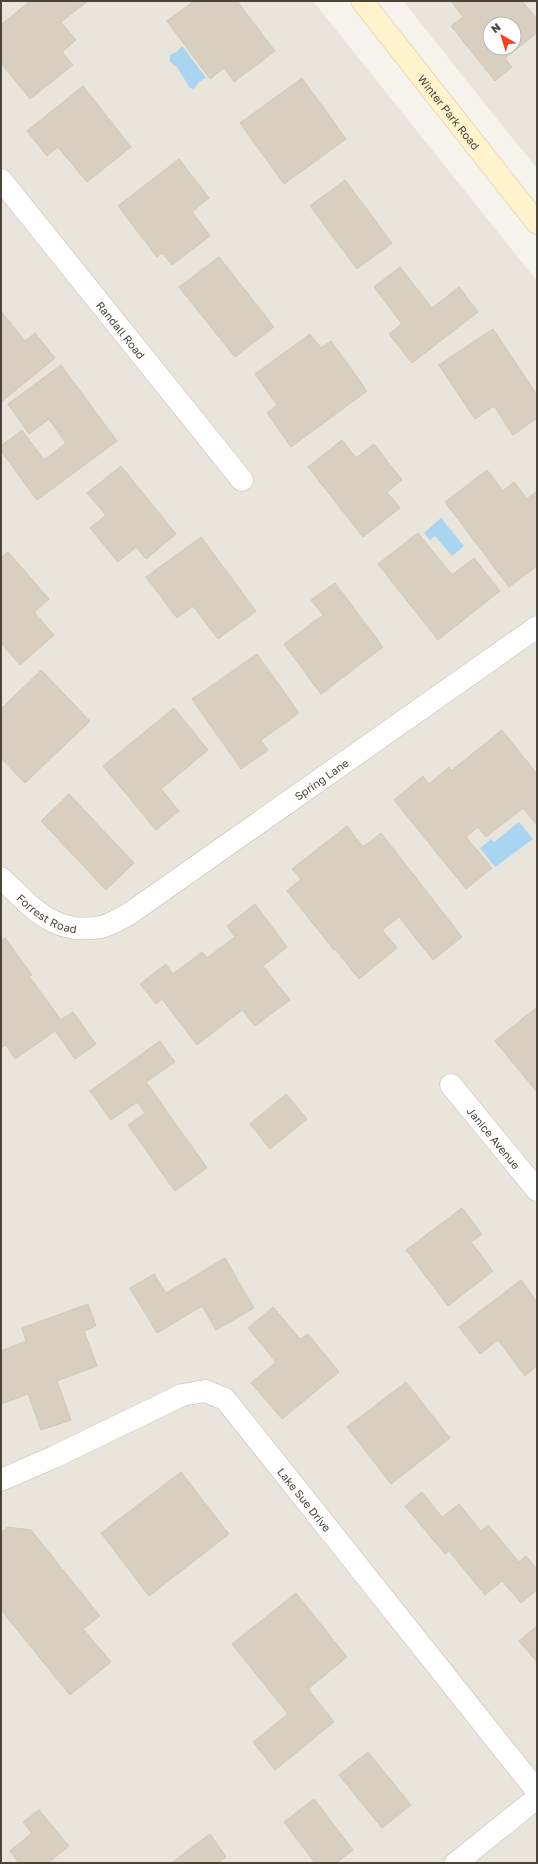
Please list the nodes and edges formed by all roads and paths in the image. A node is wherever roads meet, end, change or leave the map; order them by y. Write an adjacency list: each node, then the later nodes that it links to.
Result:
1 (362, 1): 3 (street, Winter Park Road)
2 (1, 180): 4 (street, Randall Road)
3 (537, 223)
4 (242, 480)
5 (537, 627): 7 (street, Spring Lane)
6 (1, 878): 7 (street, Forrest Road)
7 (102, 927)
8 (451, 1085): 9 (street, Janice Avenue)
9 (537, 1190)
10 (1, 1480): 11 (street, Lake Sue Drive)
11 (537, 1791)
12 (537, 1798): 13 (street)
13 (456, 1863)

